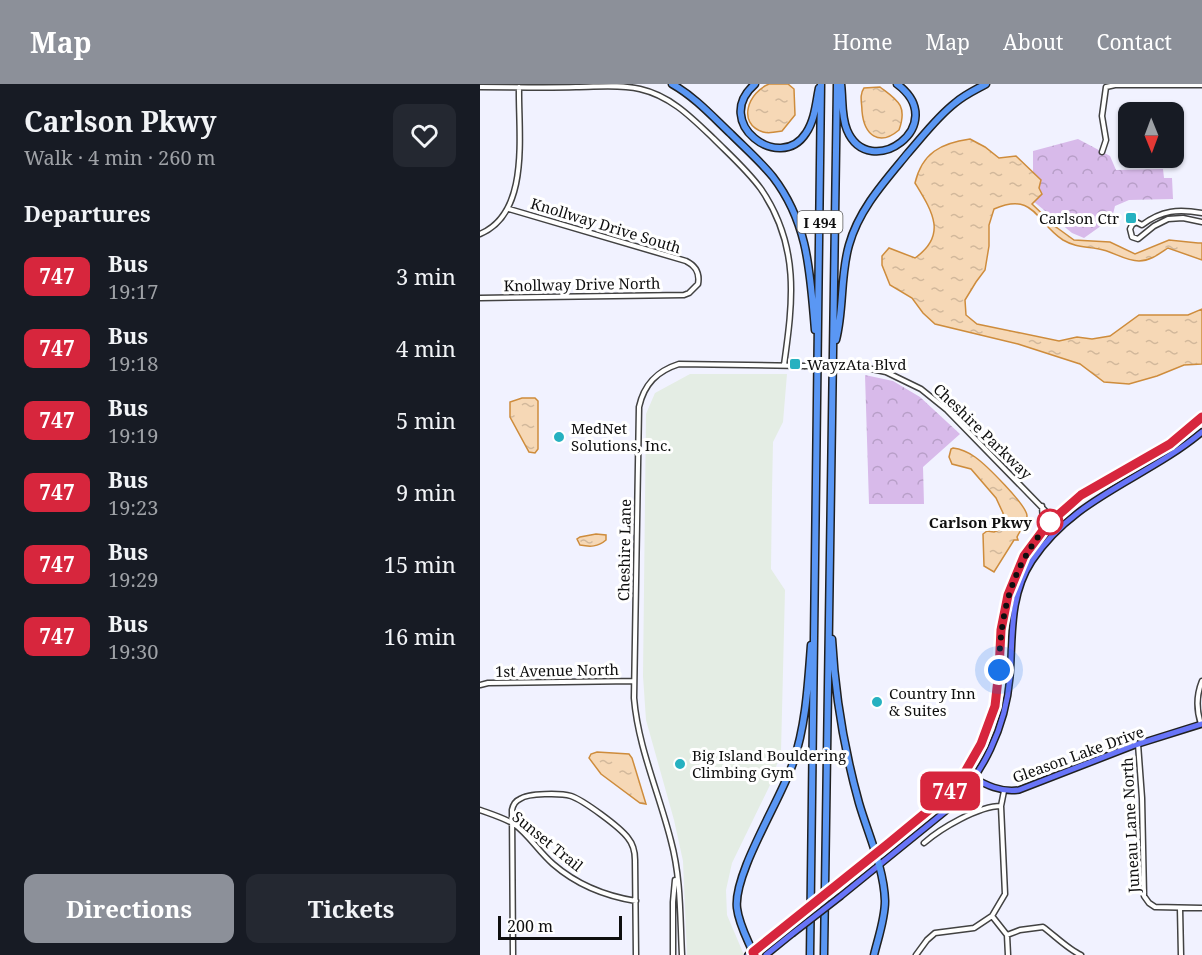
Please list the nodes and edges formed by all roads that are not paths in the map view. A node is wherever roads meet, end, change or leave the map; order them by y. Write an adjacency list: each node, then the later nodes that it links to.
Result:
1 (672, 84): 20 (highway)
2 (755, 84): 6 (highway)
3 (897, 84): 7 (highway)
4 (986, 84): 19 (highway)
5 (1202, 85): 10 (street)
6 (820, 86): 20 (highway, I 494)
7 (839, 86): 19 (highway, I 494)
8 (480, 87): 9 (street)
9 (519, 87): 11 (street); 21 (street)
10 (1102, 152)
11 (509, 209): 16 (street); 17 (street, Knollway Drive South)
12 (1202, 213): 14 (street)
13 (1202, 222): 15 (street)
14 (1142, 225): 15 (street); 15 (street)
15 (1148, 231)
16 (480, 234)
17 (684, 295): 18 (street, Knollway Drive North)
18 (480, 298)
19 (833, 352): 29 (highway, I 494)
20 (818, 358): 30 (highway, I 494)
21 (784, 365): 22 (street, Cheshire Lane); 31 (street, Cheshire Lane)
22 (804, 366): 25 (street, Cheshire Parkway, bridge)
23 (1202, 417): 26 (main road)
24 (1202, 432): 27 (main road)
25 (1042, 505): 26 (street, Cheshire Parkway); 28 (street)
26 (1054, 519): 27 (street, Cheshire Parkway); 28 (main road)
27 (1061, 527): 37 (main road)
28 (1038, 537): 36 (main road)
29 (830, 597): 43 (highway); 58 (highway, I 494)
30 (814, 599): 51 (highway); 57 (highway, I 494)
31 (634, 681): 33 (street, 1st Avenue North); 45 (street, Cheshire Lane)
32 (1202, 681): 34 (street)
33 (480, 685)
34 (1202, 724): 35 (main road, Gleason Lake Drive)
35 (1138, 744): 38 (main road, Gleason Lake Drive); 47 (street, Juneau Lane North)
36 (964, 773): 37 (main road, Gleason Lake Drive); 43 (main road)
37 (974, 778): 38 (main road, Gleason Lake Drive); 44 (main road)
38 (1004, 791): 39 (street)
39 (1001, 806): 42 (street); 49 (street)
40 (480, 810): 41 (street, Sunset Trail)
41 (511, 823): 46 (street, Sunset Trail); 46 (street); 52 (street)
42 (924, 843)
43 (875, 855): 44 (highway); 51 (main road, bridge)
44 (879, 867): 56 (main road, bridge); 59 (highway)
45 (676, 876): 54 (street, Cheshire Lane); 55 (street, Cheshire Lane)
46 (636, 901): 53 (street)
47 (1180, 908): 48 (street); 63 (street)
48 (1202, 908)
49 (992, 916): 50 (street); 60 (street)
50 (1007, 935): 61 (street); 62 (street)
51 (752, 954)
52 (513, 955)
53 (636, 955)
54 (673, 955)
55 (682, 955)
56 (766, 955)
57 (810, 955)
58 (824, 955)
59 (874, 955)
60 (916, 955)
61 (1008, 955)
62 (1081, 955)
63 (1181, 955)

